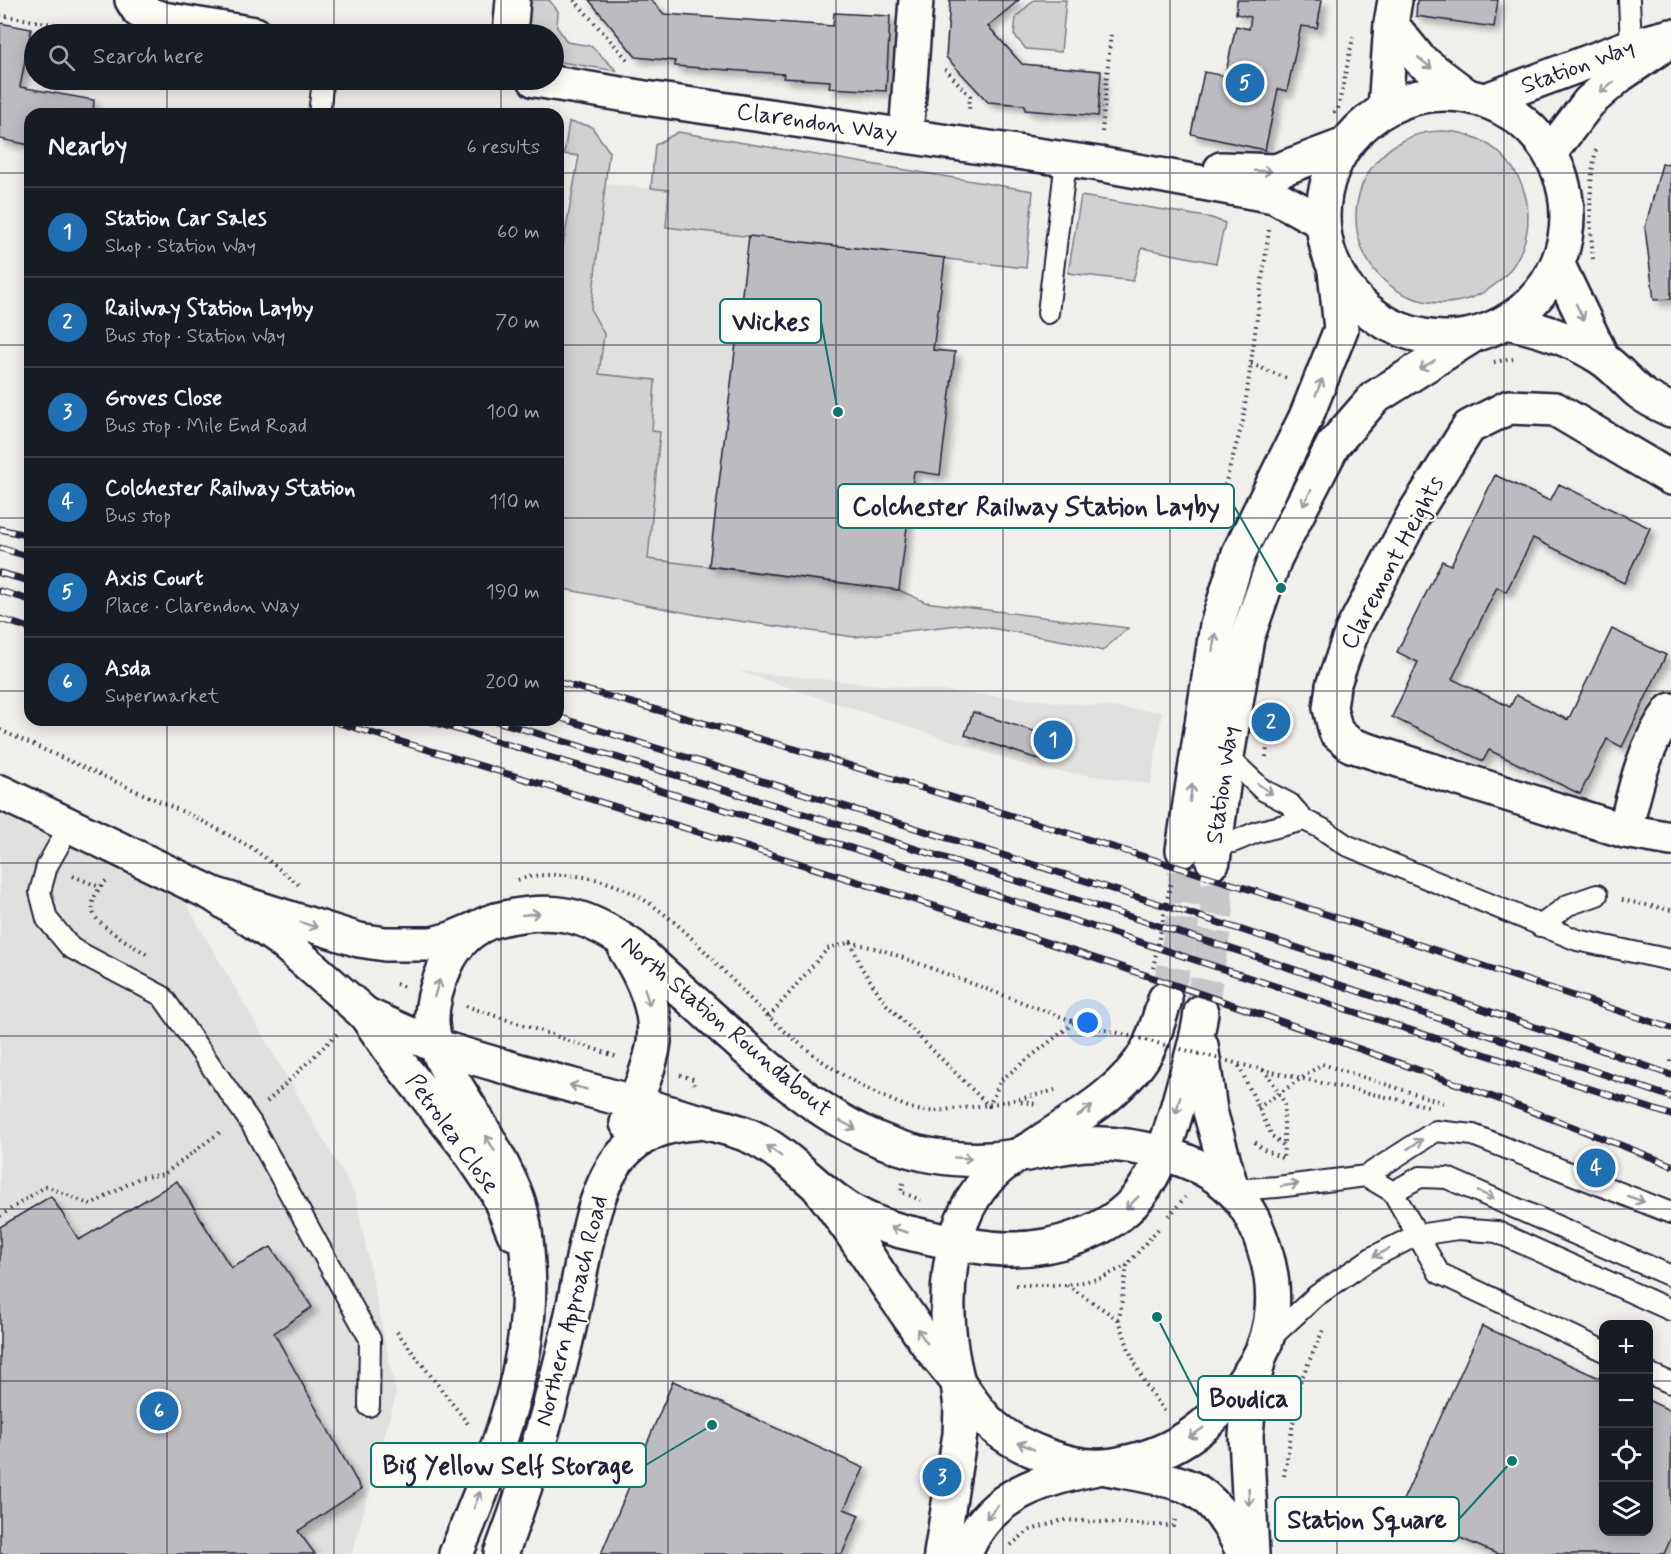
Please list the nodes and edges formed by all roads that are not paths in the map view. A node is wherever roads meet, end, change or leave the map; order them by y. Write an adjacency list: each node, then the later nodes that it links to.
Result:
1 (132, 0): 6 (main road)
2 (513, 0): 7 (main road)
3 (916, 0): 16 (main road)
4 (1629, 0): 9 (lane)
5 (1393, 12): 12 (main road, one-way to 12); 14 (main road)
6 (194, 24)
7 (511, 24)
8 (1671, 38): 9 (main road, Station Way); 17 (main road, Station Way, one-way to 17)
9 (1631, 46): 12 (main road, Station Way)
10 (564, 85): 16 (main road, Clarendon Way)
11 (322, 90): 13 (lane)
12 (1476, 97): 14 (main road); 17 (main road)
13 (320, 108)
14 (1385, 109): 15 (main road)
15 (1338, 131): 19 (main road, Clarendon Way, one-way to 15); 20 (main road)
16 (906, 135): 18 (main road, Clarendon Way)
17 (1550, 153): 21 (main road)
18 (1066, 160): 19 (main road, Clarendon Way); 23 (lane)
19 (1099, 164): 20 (main road, Clarendon Way)
20 (1322, 222): 22 (main road)
21 (1558, 265): 24 (main road); 26 (main road, one-way to 26)
22 (1335, 269): 25 (main road); 36 (main road, Station Way, one-way to 22)
23 (1048, 313)
24 (1507, 322): 25 (main road); 26 (main road)
25 (1476, 334): 30 (main road, Station Way, one-way to 30)
26 (1603, 359): 27 (main road)
27 (1671, 410)
28 (1671, 478): 34 (main road, Claremont Heights)
29 (1671, 711): 34 (main road)
30 (1227, 756): 32 (lane, one-way to 32); 36 (main road, Station Way)
31 (0, 792): 33 (main road, Petrolea Close)
32 (1304, 820): 36 (lane); 39 (lane)
33 (70, 825): 37 (main road, Petrolea Close); 66 (lane)
34 (1625, 831): 35 (main road, Claremont Heights)
35 (1671, 839)
36 (1203, 851)
37 (213, 894): 40 (main road, Petrolea Close, one-way to 40); 44 (main road, Petrolea Close)
38 (1597, 895): 39 (lane)
39 (1540, 926): 42 (lane)
40 (475, 928): 41 (main road, one-way to 41); 45 (main road, one-way to 40)
41 (608, 929): 46 (main road, one-way to 46); 49 (main road, North Station Roundabout, one-way to 49)
42 (1671, 960)
43 (1165, 999): 49 (main road, one-way to 43)
44 (355, 1021): 45 (main road, Petrolea Close); 59 (main road, Petrolea Close)
45 (436, 1046): 46 (main road, one-way to 45); 59 (main road, Northern Approach Road, one-way to 45)
46 (635, 1102): 47 (main road); 50 (main road)
47 (701, 1123): 50 (main road, Northern Approach Road); 52 (main road, North Station Roundabout, one-way to 47)
48 (1162, 1154): 49 (main road, North Station Roundabout); 53 (main road, North Station Roundabout); 53 (main road, one-way to 48); 57 (main road, North Station Roundabout, one-way to 57)
49 (1019, 1156): 57 (main road, North Station Roundabout)
50 (607, 1176): 69 (main road, Northern Approach Road)
51 (1366, 1176): 53 (lane, one-way to 51); 54 (lane); 55 (lane, one-way to 55)
52 (819, 1188): 57 (main road, North Station Roundabout, one-way to 52); 64 (main road, North Station Roundabout, one-way to 52)
53 (1232, 1190): 62 (main road, North Station Roundabout)
54 (1394, 1192): 56 (lane); 58 (lane, one-way to 58)
55 (1671, 1213)
56 (1417, 1235): 60 (lane); 61 (lane); 62 (lane, one-way to 62)
57 (956, 1243): 64 (main road, North Station Roundabout)
58 (1671, 1276)
59 (529, 1299): 68 (main road, Northern Approach Road, one-way to 59)
60 (1671, 1310)
61 (1599, 1349)
62 (1260, 1356): 67 (main road, North Station Roundabout, one-way to 67); 73 (main road, one-way to 73)
63 (1650, 1374): 65 (lane)
64 (958, 1382): 67 (main road, North Station Roundabout, one-way to 64); 70 (main road)
65 (1671, 1383)
66 (369, 1406)
67 (1102, 1467): 71 (main road, one-way to 71); 72 (main road)
68 (456, 1554)
69 (501, 1554)
70 (941, 1554)
71 (965, 1554)
72 (1244, 1554)
73 (1252, 1554)

